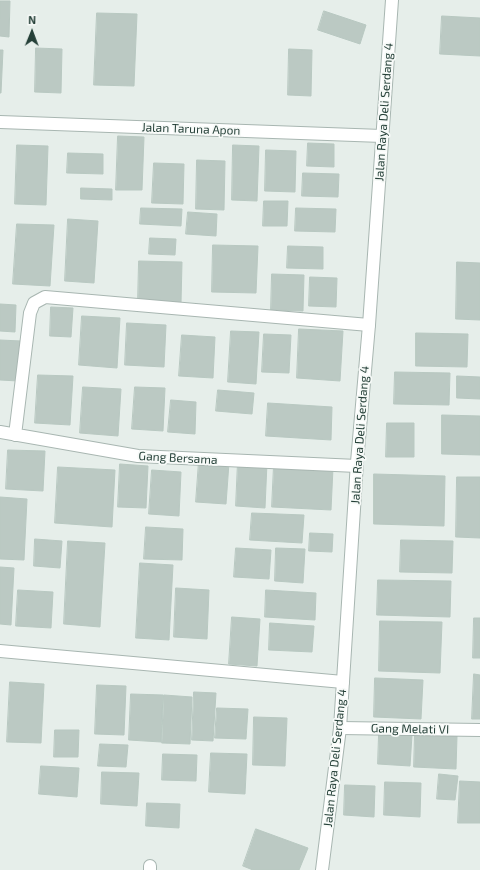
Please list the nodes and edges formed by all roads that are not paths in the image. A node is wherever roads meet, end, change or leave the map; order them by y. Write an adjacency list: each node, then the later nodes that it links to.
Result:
1 (392, 0): 3 (street, Jalan Raya Deli Serdang 4)
2 (0, 122): 3 (street, Jalan Taruna Apon)
3 (382, 136): 4 (street, Jalan Raya Deli Serdang 4)
4 (369, 325): 6 (street); 7 (street, Jalan Raya Deli Serdang 4)
5 (0, 432): 6 (street, Gang Bersama)
6 (15, 435): 7 (street, Gang Bersama)
7 (357, 466): 9 (street, Jalan Raya Deli Serdang 4)
8 (0, 651): 9 (street)
9 (343, 682): 10 (street, Jalan Raya Deli Serdang 4)
10 (340, 728): 11 (street, Gang Melati VI); 12 (street, Jalan Raya Deli Serdang 4)
11 (480, 730)
12 (322, 870)

